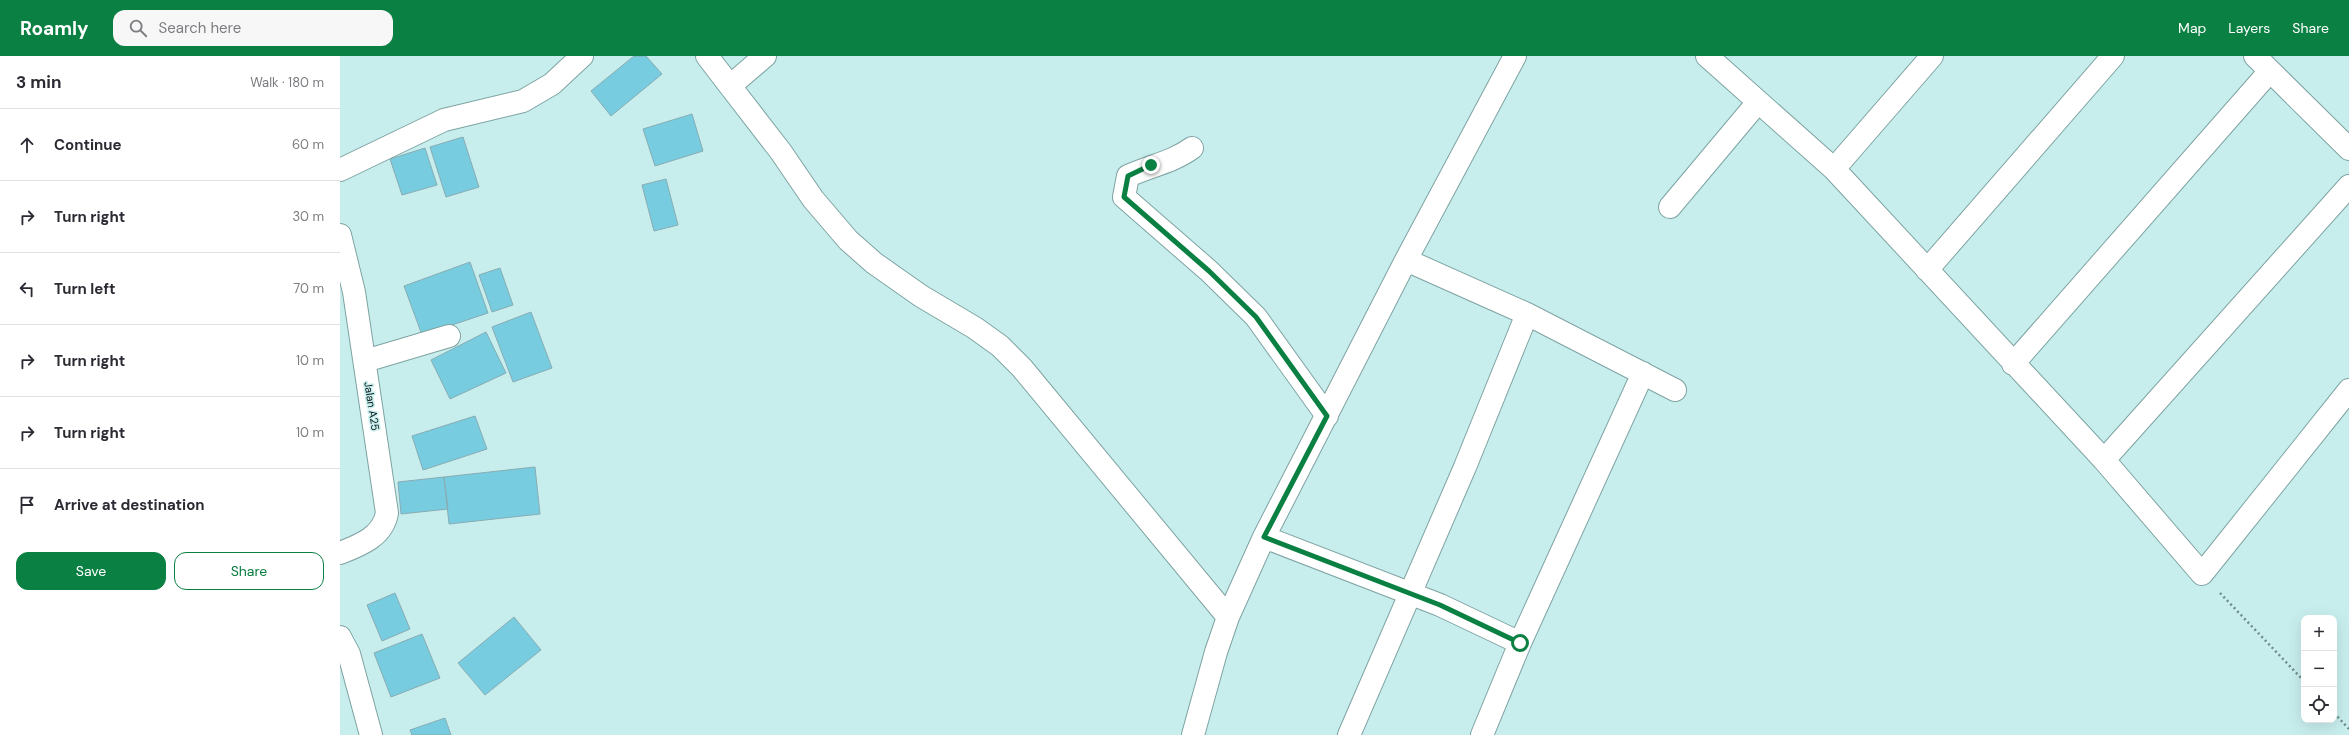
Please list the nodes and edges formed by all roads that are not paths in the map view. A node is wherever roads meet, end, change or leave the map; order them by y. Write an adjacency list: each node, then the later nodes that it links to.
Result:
1 (582, 56): 14 (main road)
2 (707, 56): 9 (main road)
3 (765, 56): 9 (main road)
4 (1515, 56): 18 (main road)
5 (1707, 56): 10 (main road)
6 (1932, 56): 13 (main road)
7 (2113, 56): 19 (main road)
8 (2262, 64): 12 (main road); 23 (main road)
9 (730, 86): 32 (main road)
10 (1758, 102): 13 (main road); 16 (main road)
11 (1192, 148): 27 (main road)
12 (2349, 149)
13 (1834, 169): 19 (main road)
14 (340, 170)
15 (2349, 186): 28 (main road)
16 (1670, 207)
17 (340, 235): 22 (main road, Jalan A25)
18 (1406, 260): 20 (main road); 27 (main road)
19 (1927, 270): 23 (main road)
20 (1527, 314): 24 (main road); 31 (main road)
21 (449, 336): 22 (main road)
22 (365, 361): 30 (main road, Jalan A25)
23 (2013, 364): 28 (main road)
24 (1643, 373): 25 (main road); 34 (main road)
25 (1675, 390)
26 (2349, 390): 28 (main road)
27 (1327, 416): 29 (main road)
28 (2104, 460)
29 (1264, 537): 31 (main road); 32 (main road)
30 (340, 552)
31 (1409, 593): 34 (main road); 37 (main road)
32 (1228, 617): 36 (main road)
33 (340, 637): 35 (main road)
34 (1520, 643): 38 (main road)
35 (371, 735)
36 (1193, 735)
37 (1349, 735)
38 (1482, 735)

